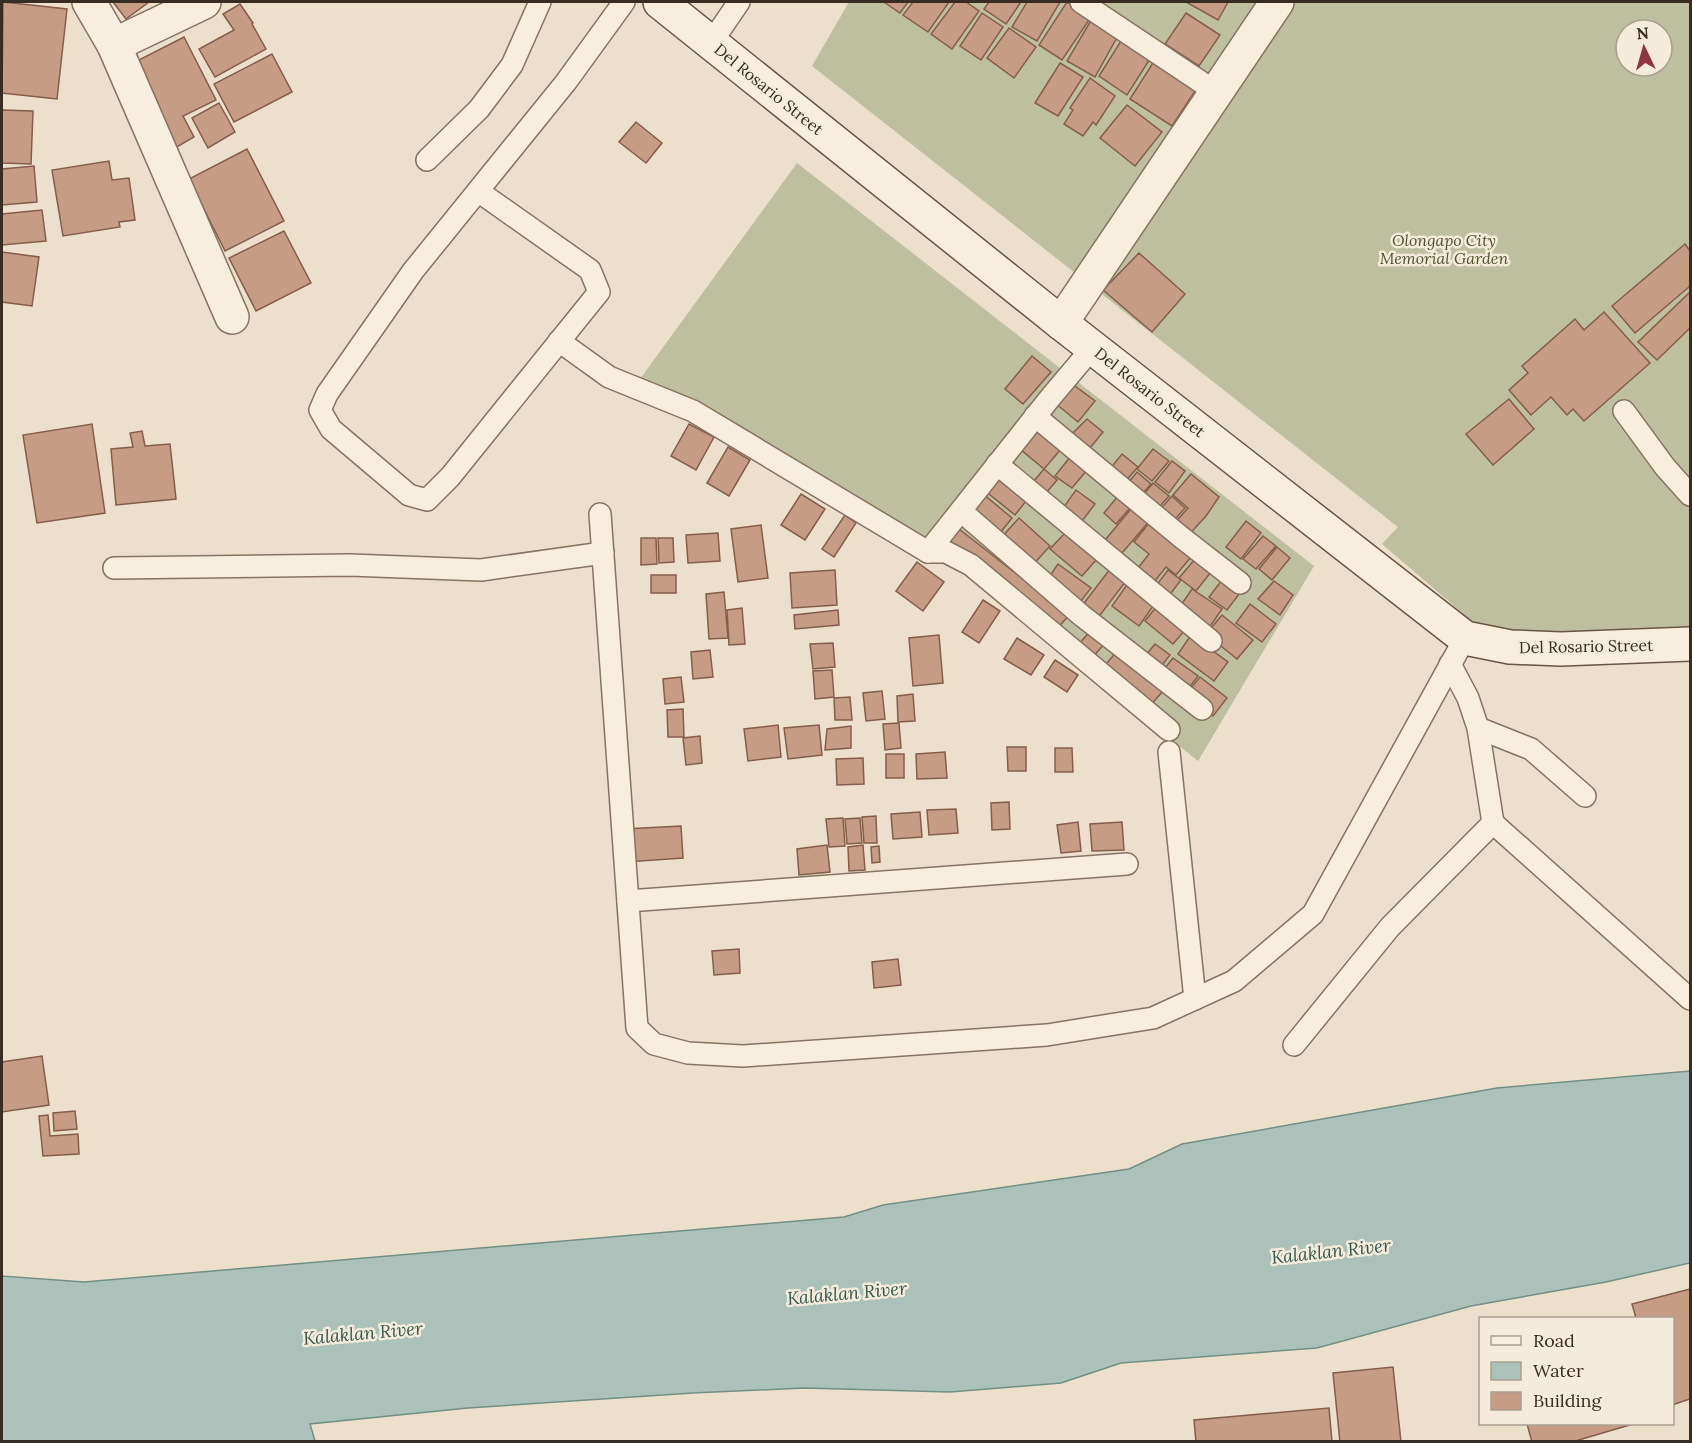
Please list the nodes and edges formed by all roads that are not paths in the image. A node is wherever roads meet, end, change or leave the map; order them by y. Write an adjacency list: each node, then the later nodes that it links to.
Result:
1 (88, 2): 10 (main road)
2 (204, 2): 10 (main road)
3 (540, 2): 12 (lane)
4 (624, 2): 13 (lane)
5 (660, 2): 9 (main road, Del Rosario Street)
6 (739, 2): 9 (lane)
7 (1081, 2): 11 (lane)
8 (1277, 2): 11 (main road)
9 (711, 43): 15 (main road, Del Rosario Street)
10 (114, 45): 14 (main road)
11 (1216, 92): 15 (main road)
12 (427, 160)
13 (478, 190): 16 (lane); 16 (lane)
14 (232, 317)
15 (1061, 323): 17 (main road, Del Rosario Street)
16 (559, 341): 24 (lane)
17 (1093, 348): 19 (lane); 30 (main road, Del Rosario Street)
18 (1624, 411): 21 (lane)
19 (1035, 416): 20 (lane); 27 (lane)
20 (997, 464): 22 (lane); 28 (lane)
21 (1690, 495)
22 (961, 511): 24 (lane); 31 (lane)
23 (600, 514): 25 (lane)
24 (928, 552): 33 (lane)
25 (603, 553): 26 (lane); 38 (lane)
26 (114, 568)
27 (1240, 583)
28 (1212, 641)
29 (1690, 644): 30 (main road, Del Rosario Street)
30 (1457, 651): 32 (lane); 39 (lane)
31 (1202, 709)
32 (1478, 728): 35 (lane); 36 (lane)
33 (1169, 730)
34 (1169, 752): 39 (lane)
35 (1586, 796)
36 (1493, 823): 40 (lane); 41 (lane)
37 (1127, 864): 38 (lane)
38 (628, 901): 39 (lane)
39 (1195, 999)
40 (1690, 999)
41 (1294, 1045)

